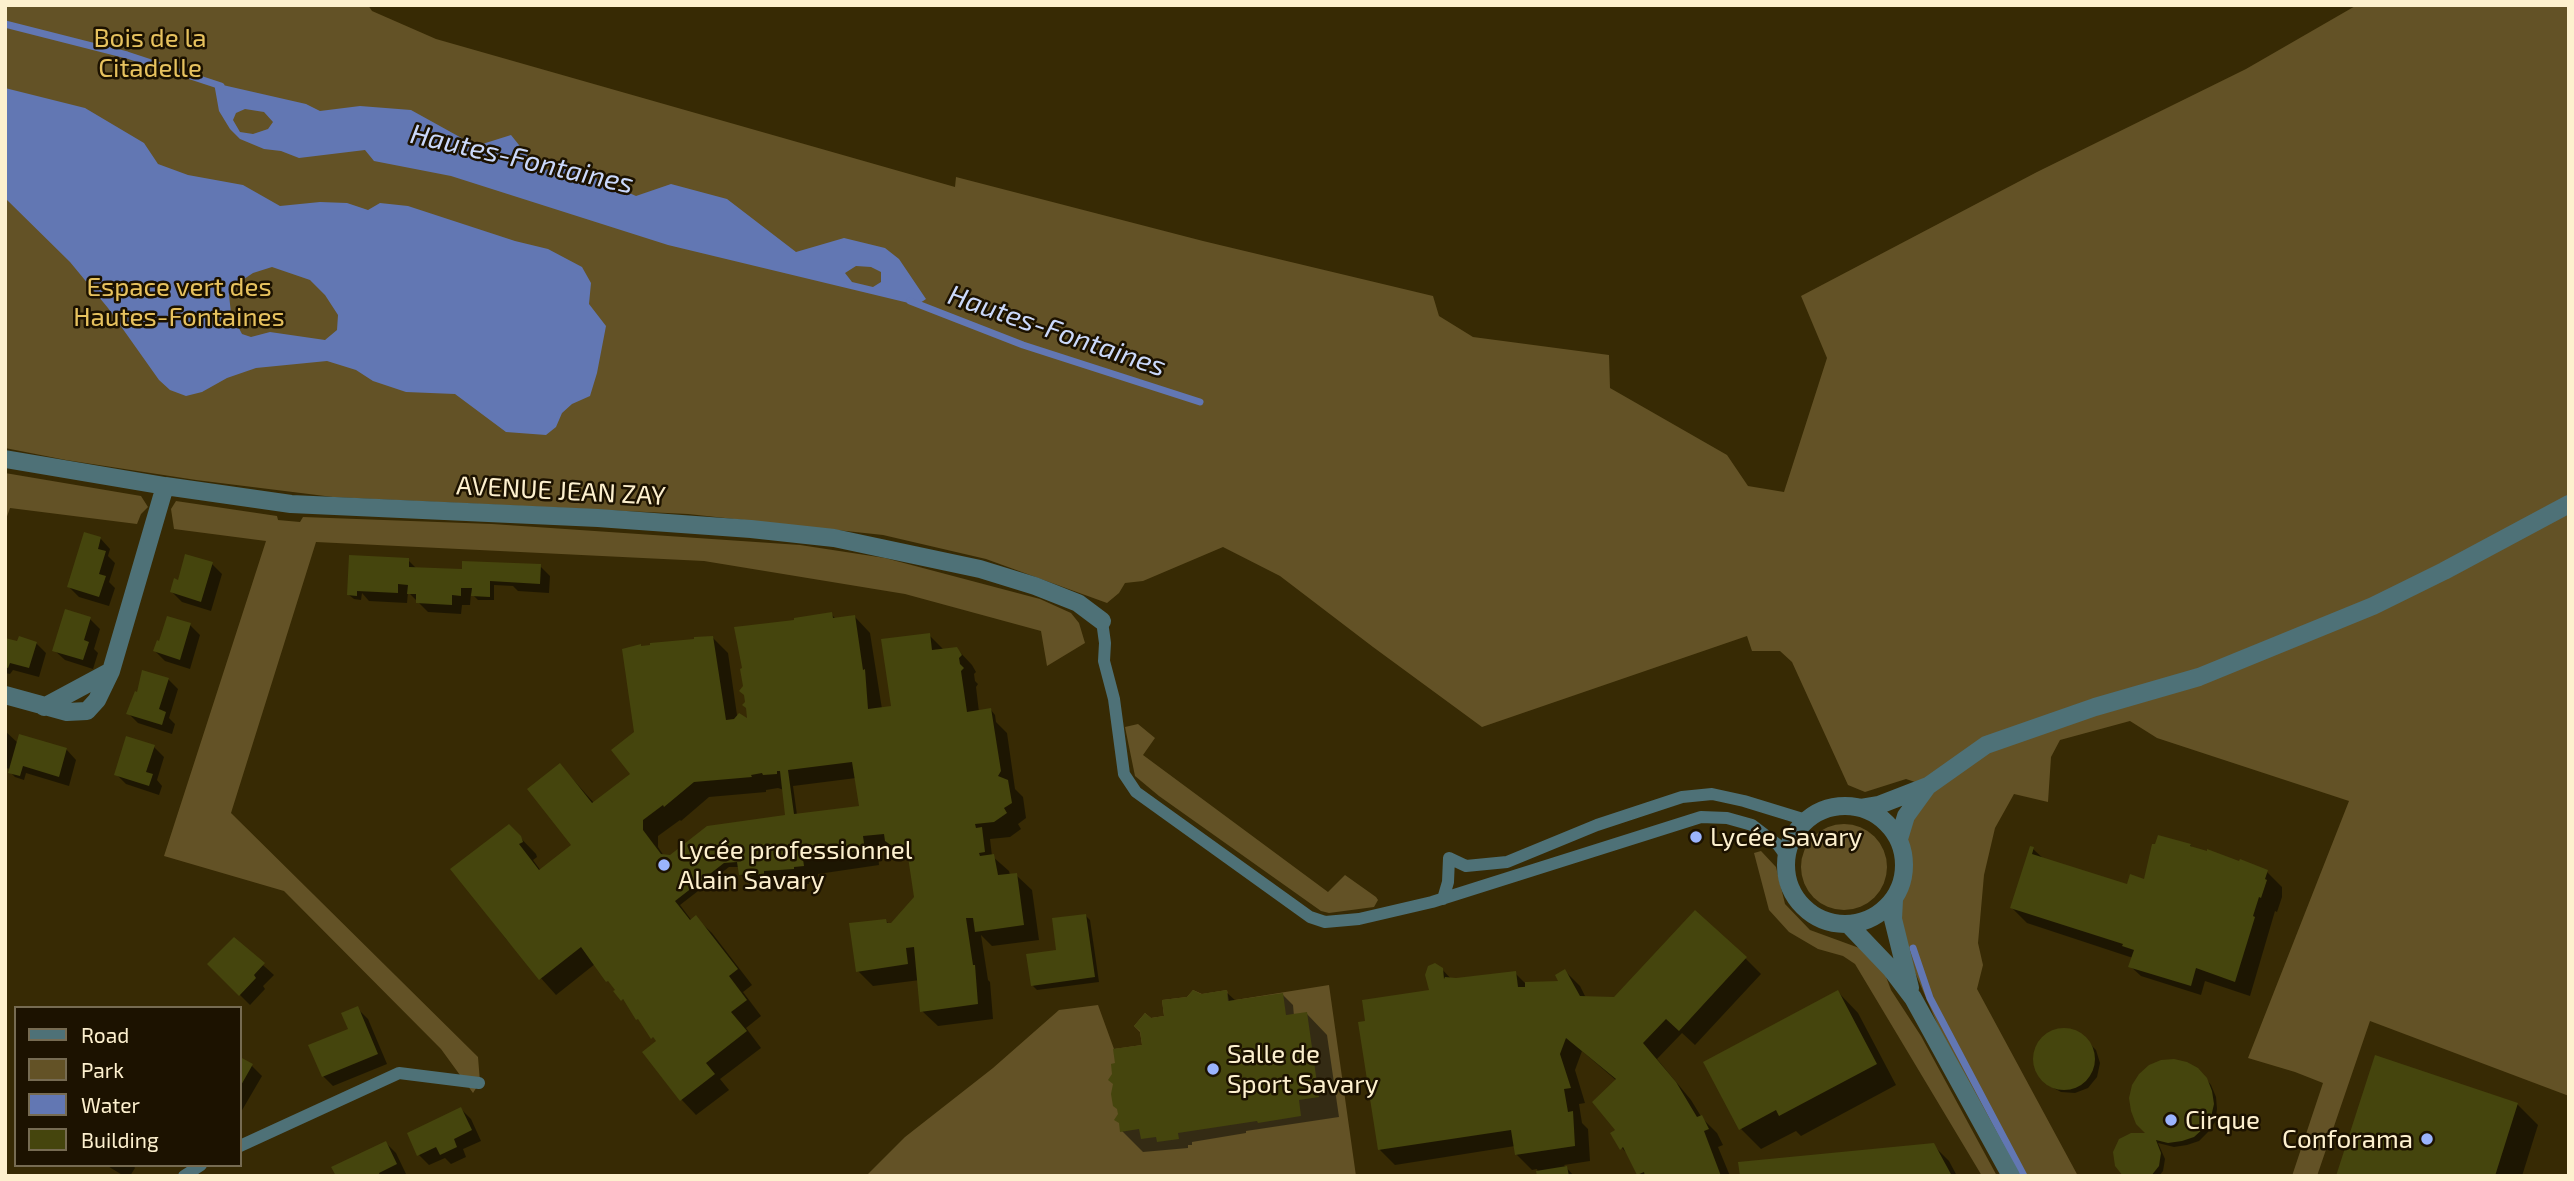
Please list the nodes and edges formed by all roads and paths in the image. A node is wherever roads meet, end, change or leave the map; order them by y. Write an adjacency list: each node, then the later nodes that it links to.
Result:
1 (5, 459): 2 (street, AVENUE JEAN ZAY)
2 (165, 486): 4 (street, AVENUE JEAN ZAY); 5 (street)
3 (2569, 504): 6 (street)
4 (1102, 621): 11 (lane)
5 (5, 695)
6 (1928, 786): 7 (street); 9 (street)
7 (1860, 808): 8 (street); 9 (street)
8 (1806, 820): 10 (street); 11 (lane)
9 (1899, 839): 12 (street)
10 (1786, 856): 11 (lane); 13 (street)
11 (1443, 899)
12 (1894, 900): 13 (street); 14 (street)
13 (1849, 925): 14 (street)
14 (1913, 998): 17 (street)
15 (479, 1083): 16 (lane)
16 (242, 1145)
17 (2011, 1176)

